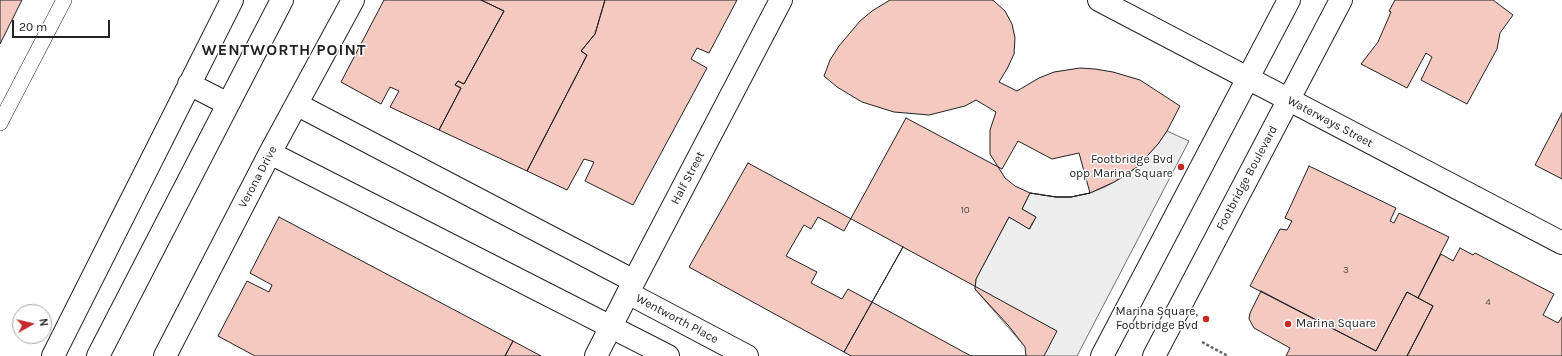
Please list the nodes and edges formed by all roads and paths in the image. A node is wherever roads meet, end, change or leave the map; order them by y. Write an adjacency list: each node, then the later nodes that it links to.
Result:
1 (64, 0): 14 (lane)
2 (232, 0): 10 (street)
3 (282, 0): 12 (street)
4 (353, 0): 13 (street, Verona Drive)
5 (781, 0): 17 (street, Half Street)
6 (1099, 0): 9 (street, Waterways Street)
7 (1289, 0): 9 (street)
8 (1342, 0): 11 (street, Footbridge Boulevard)
9 (1248, 79): 11 (street, Waterways Street); 26 (street)
10 (189, 84): 12 (street); 20 (street)
11 (1288, 100): 16 (street, Waterways Street); 27 (street, Footbridge Boulevard)
12 (228, 104): 21 (street)
13 (298, 105): 15 (street, Verona Drive); 17 (street, Wentworth Place)
14 (0, 123)
15 (270, 153): 18 (street); 22 (street, Verona Drive)
16 (1562, 243)
17 (631, 287): 18 (street, Half Street); 25 (street, Wentworth Place)
18 (612, 327): 23 (street, Half Street); 24 (street)
19 (1202, 342): 28 (path)
20 (53, 356)
21 (98, 356)
22 (165, 356)
23 (596, 356)
24 (668, 356)
25 (747, 356)
26 (1102, 356)
27 (1154, 356)
28 (1228, 356)

